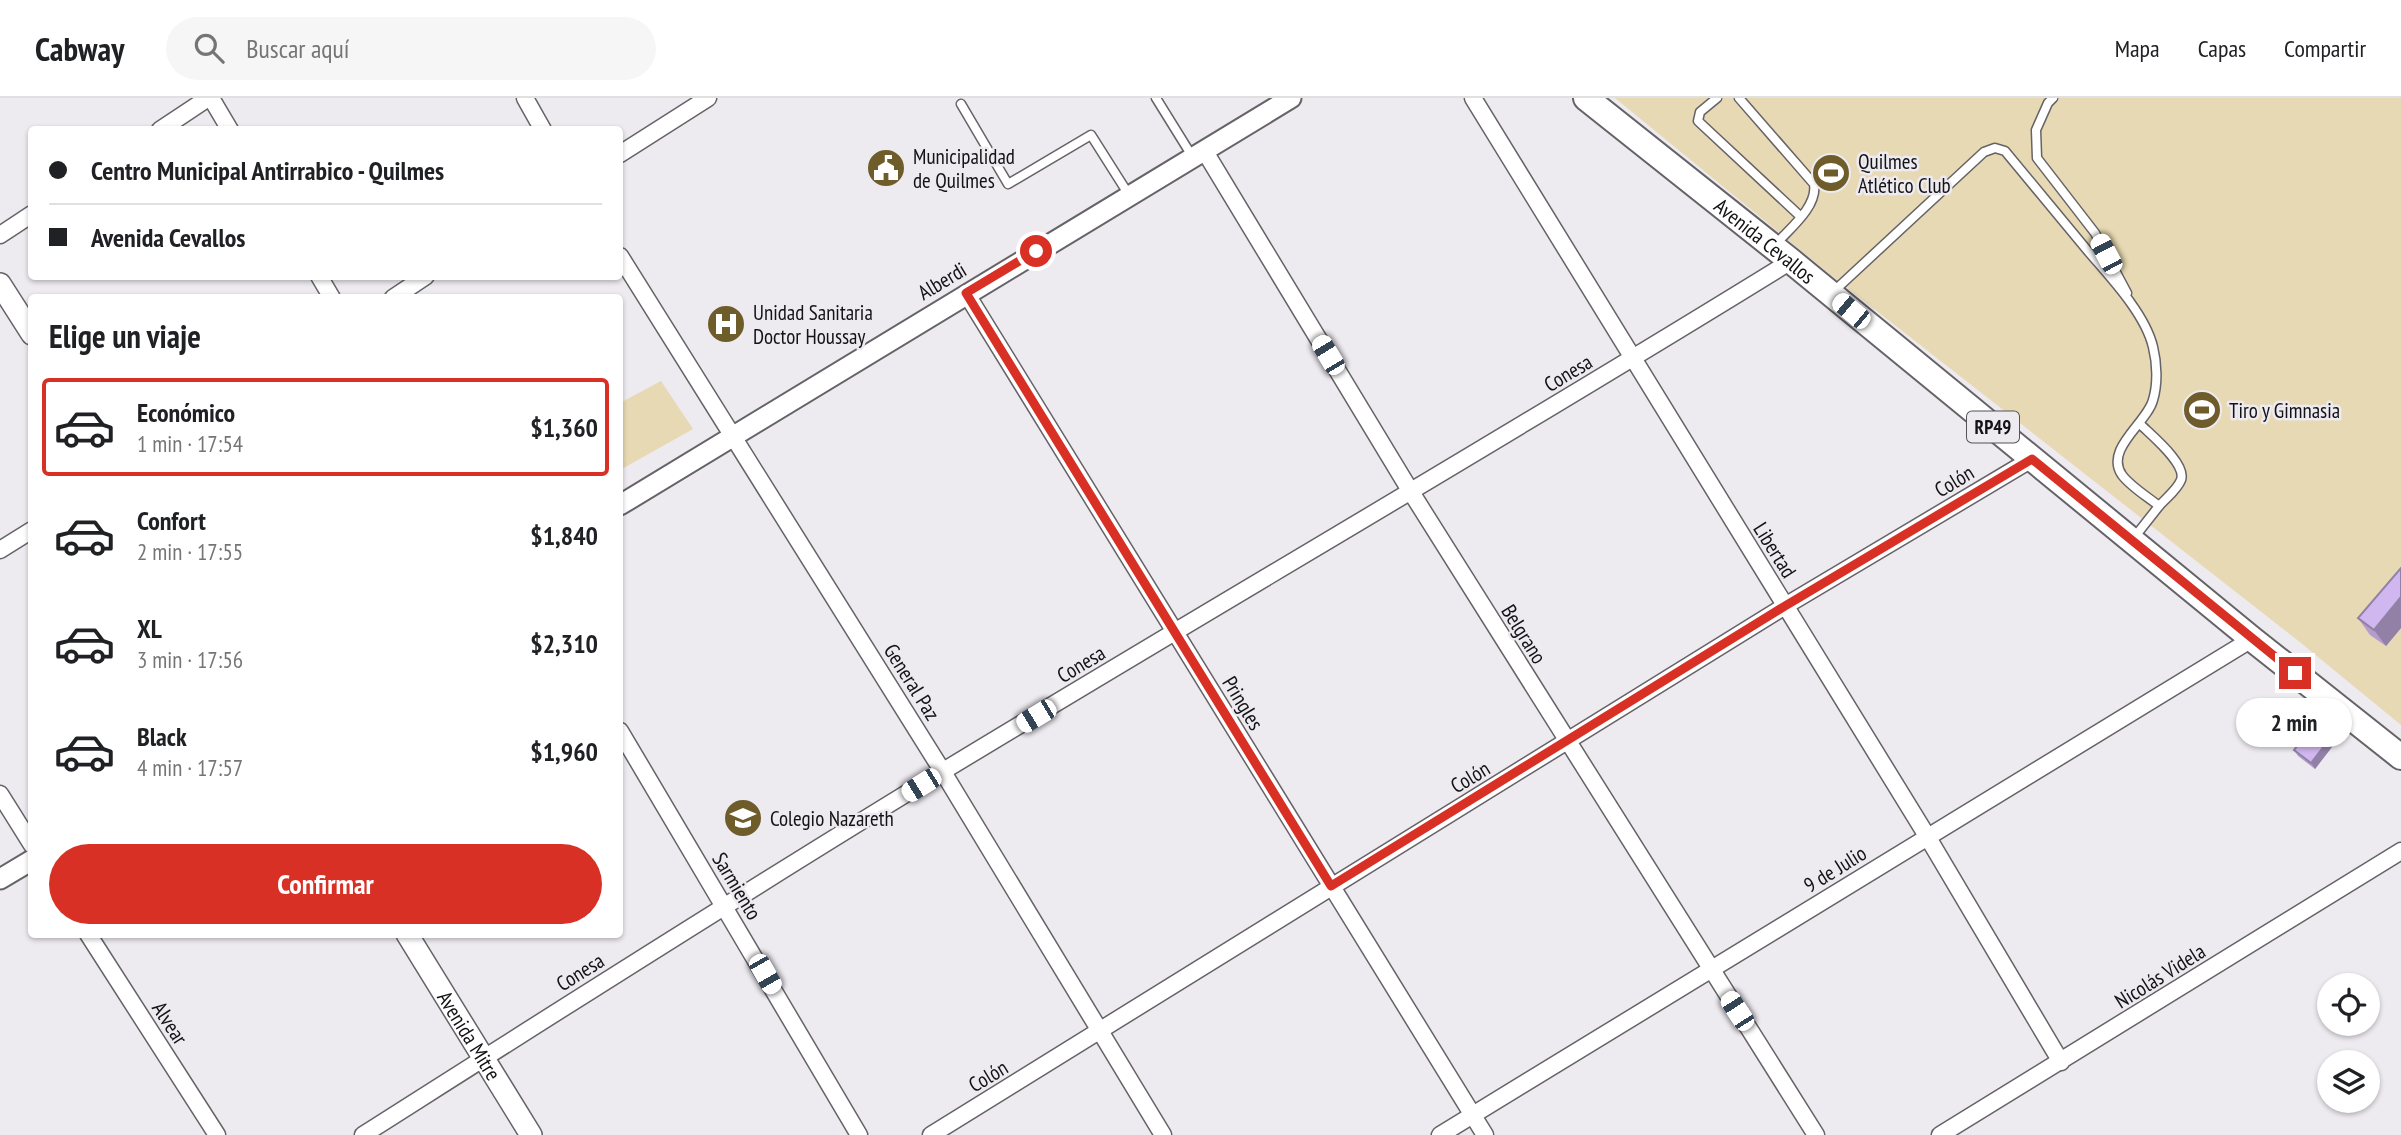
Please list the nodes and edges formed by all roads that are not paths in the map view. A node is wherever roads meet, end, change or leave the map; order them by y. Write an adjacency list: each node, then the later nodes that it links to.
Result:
1 (209, 98): 12 (street); 13 (street)
2 (525, 98): 14 (street)
3 (708, 98): 15 (street)
4 (1156, 98): 16 (lane)
5 (1291, 98): 16 (street, Alberdi)
6 (1473, 98): 30 (street, Libertad)
7 (1586, 98): 21 (main road, Avenida Cevallos / RP49)
8 (1717, 98): 18 (lane)
9 (1739, 98): 18 (lane)
10 (2053, 98): 28 (lane)
11 (961, 104): 17 (lane)
12 (166, 126)
13 (227, 126)
14 (541, 126)
15 (623, 153)
16 (1198, 153): 17 (street, Alberdi); 34 (street, Belgrano)
17 (1129, 196): 25 (street, Alberdi)
18 (1800, 216): 21 (lane)
19 (28, 217): 20 (street)
20 (0, 235)
21 (1782, 254): 27 (main road, Avenida Cevallos / RP49); 30 (street, Conesa)
22 (623, 261): 32 (street, General Paz)
23 (420, 280): 26 (street)
24 (0, 284): 29 (main road)
25 (966, 293): 32 (street, Alberdi); 41 (street, Pringles)
26 (399, 294)
27 (1831, 294): 28 (lane); 33 (main road, Avenida Cevallos / RP49)
28 (2140, 317): 31 (lane)
29 (28, 328)
30 (1633, 359): 34 (street, Conesa); 40 (street, Libertad)
31 (2140, 424): 36 (lane); 36 (lane)
32 (733, 437): 35 (street, Alberdi); 46 (street, General Paz)
33 (2032, 459): 38 (main road, Avenida Cevallos / RP49); 40 (street, Colón)
34 (1410, 492): 41 (street, Conesa); 44 (street, Belgrano)
35 (623, 503)
36 (2160, 506): 38 (lane)
37 (28, 532): 39 (street)
38 (2132, 541): 42 (main road, Avenida Cevallos / RP49)
39 (0, 550)
40 (1785, 606): 44 (street, Colón); 48 (street, Libertad)
41 (1176, 632): 46 (street, Conesa); 53 (street, Pringles)
42 (2252, 639): 45 (main road, Avenida Cevallos / RP49); 48 (street, 9 de Julio)
43 (623, 736): 54 (street, Sarmiento)
44 (1567, 742): 53 (street, Colón); 57 (street, Belgrano)
45 (2401, 757)
46 (943, 772): 54 (street, Conesa); 58 (street, General Paz)
47 (0, 794): 49 (street)
48 (1927, 836): 57 (street, 9 de Julio); 60 (street, Libertad)
49 (28, 839)
50 (2401, 851): 60 (street, Nicolás Videla)
51 (28, 862): 52 (street)
52 (0, 879)
53 (1331, 886): 58 (street, Colón); 61 (street, Pringles)
54 (724, 905): 59 (street, Conesa); 65 (street, Sarmiento)
55 (91, 938): 62 (street, Alvear)
56 (409, 938): 59 (main road, Avenida Mitre)
57 (1711, 970): 61 (street, 9 de Julio); 70 (street, Belgrano)
58 (1099, 1033): 66 (street, Colón); 67 (street, General Paz)
59 (484, 1058): 63 (street, Conesa); 64 (main road, Avenida Mitre)
60 (2061, 1062): 71 (street, Nicolás Videla)
61 (1472, 1115): 68 (street, 9 de Julio); 69 (street, Pringles)
62 (217, 1135)
63 (363, 1135)
64 (531, 1135)
65 (859, 1135)
66 (931, 1135)
67 (1163, 1135)
68 (1440, 1135)
69 (1485, 1135)
70 (1816, 1135)
71 (1940, 1135)

